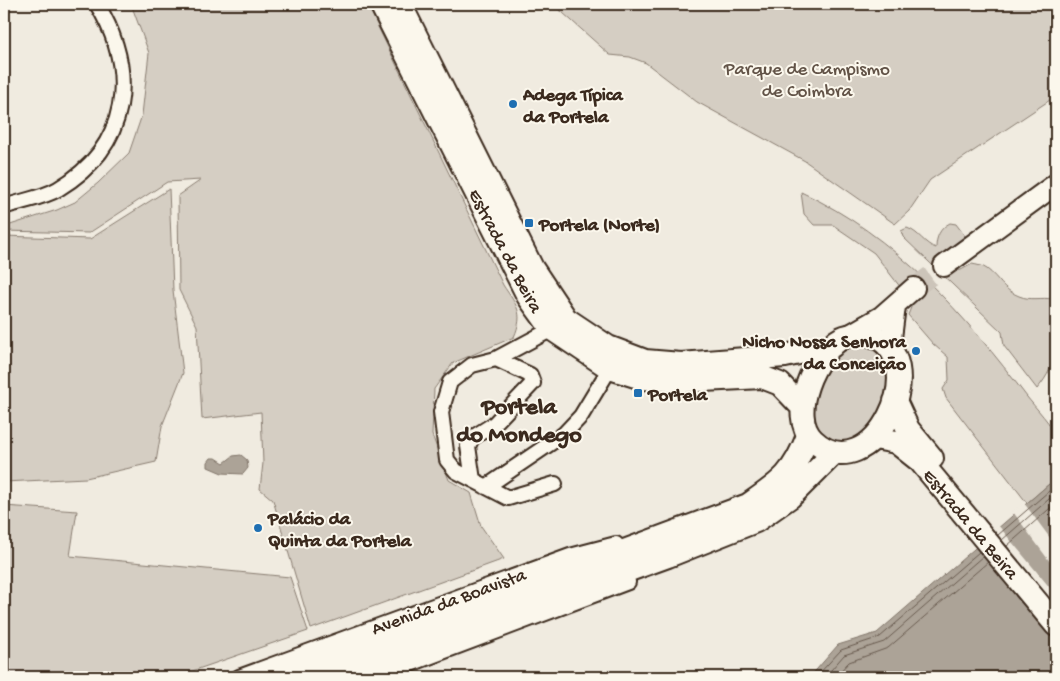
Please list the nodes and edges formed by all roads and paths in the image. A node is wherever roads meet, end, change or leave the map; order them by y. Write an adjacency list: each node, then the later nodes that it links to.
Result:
1 (97, 4): 5 (street)
2 (381, 4): 9 (main road, Estrada da Beira)
3 (400, 4): 10 (main road, Estrada da Beira)
4 (1056, 184): 6 (main road)
5 (4, 207)
6 (944, 266)
7 (914, 288): 8 (main road)
8 (896, 306): 10 (main road); 11 (main road)
9 (552, 329): 12 (street); 13 (main road, Estrada da Beira)
10 (841, 340): 11 (main road); 15 (main road)
11 (893, 352): 14 (main road)
12 (496, 359): 20 (street); 20 (street)
13 (610, 368): 15 (main road, Estrada da Beira); 22 (street)
14 (895, 401): 17 (main road); 19 (main road, Estrada da Beira)
15 (802, 407): 16 (main road)
16 (808, 436): 18 (main road); 23 (main road, Avenida da Boavista)
17 (875, 438): 18 (main road); 19 (main road, Estrada da Beira)
18 (834, 453): 23 (main road, Avenida da Boavista)
19 (924, 457): 24 (main road, Estrada da Beira); 25 (main road, Estrada da Beira)
20 (473, 480): 22 (street)
21 (555, 484): 22 (street)
22 (486, 487)
23 (665, 546): 26 (street, Avenida da Boavista); 27 (main road, Avenida da Boavista); 28 (main road, Avenida da Boavista); 29 (street, Avenida da Boavista)
24 (1056, 606)
25 (1056, 625)
26 (239, 677)
27 (285, 677)
28 (334, 677)
29 (376, 677)

